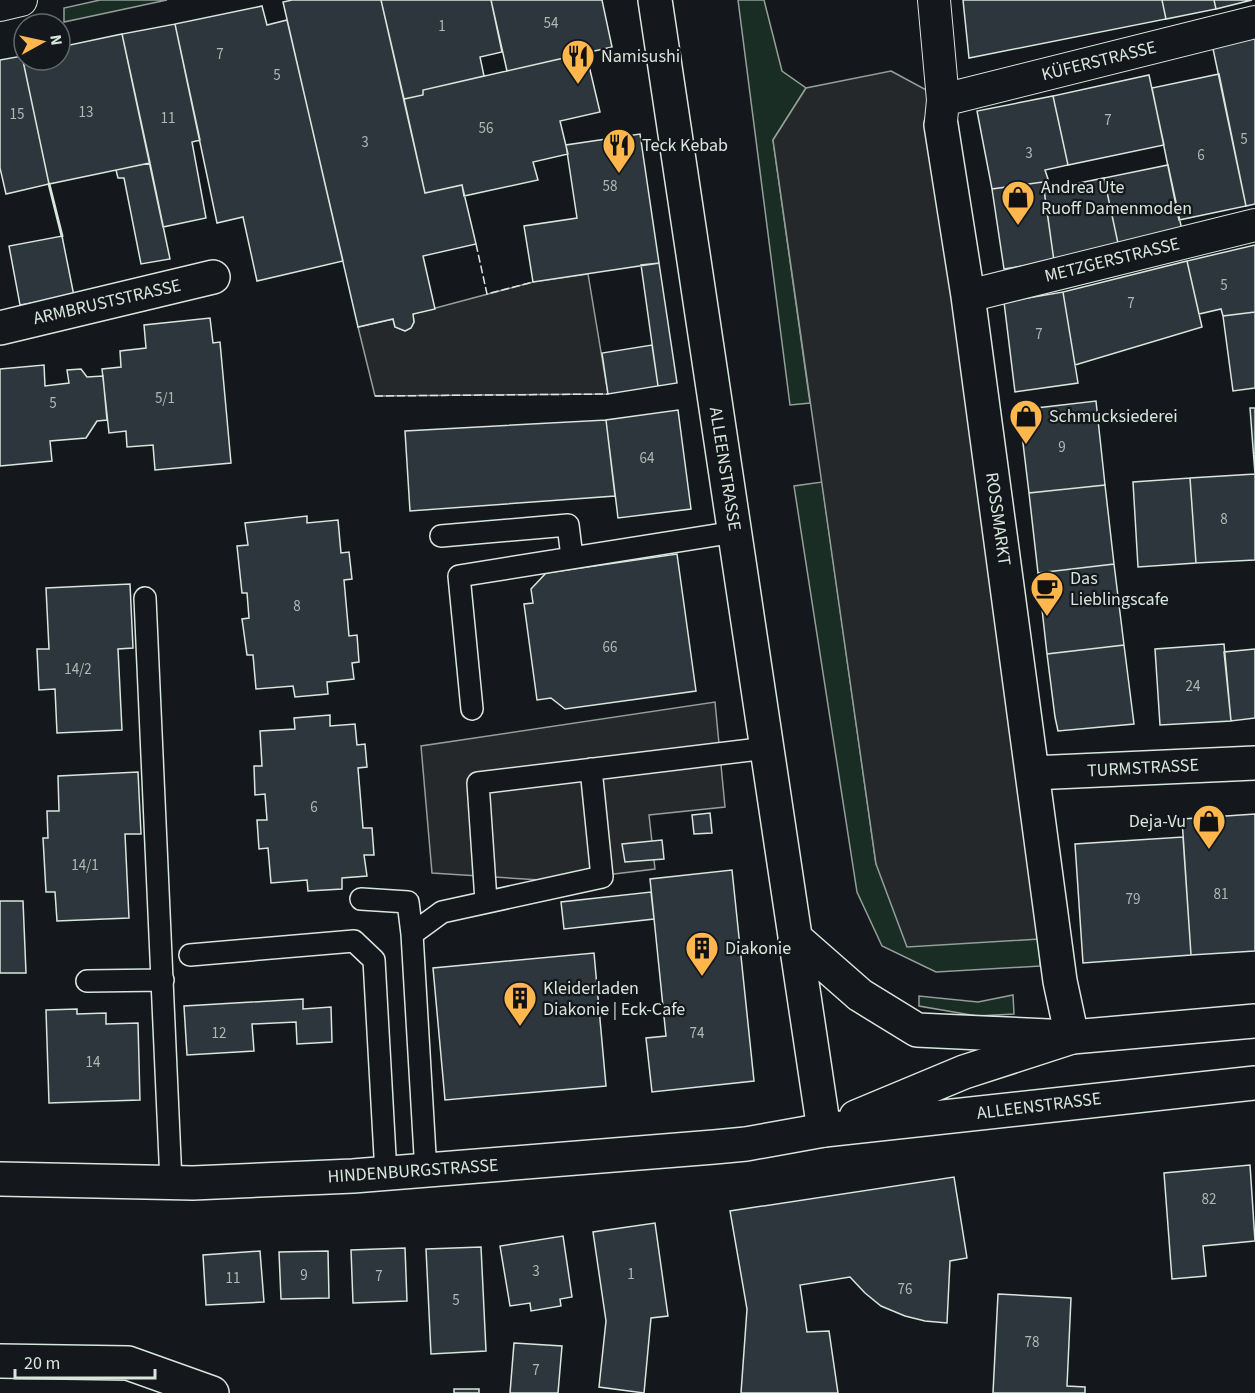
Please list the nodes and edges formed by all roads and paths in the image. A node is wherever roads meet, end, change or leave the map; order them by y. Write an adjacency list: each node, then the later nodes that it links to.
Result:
1 (21, 0): 4 (street)
2 (655, 0): 11 (street, ALLEENSTRASSE)
3 (934, 0): 6 (street, ROSSMARKT)
4 (0, 5)
5 (1255, 22): 6 (street, KÜFERSTRASSE)
6 (942, 113): 9 (street, ROSSMARKT)
7 (1255, 225): 9 (street, METZGERSTRASSE)
8 (213, 277): 10 (street, ARMBRUSTSTRASSE)
9 (968, 296): 19 (street, ROSSMARKT)
10 (0, 328)
11 (735, 532): 13 (lane); 16 (street, ALLEENSTRASSE)
12 (441, 536): 13 (lane)
13 (572, 557): 15 (lane)
14 (145, 598): 25 (lane)
15 (472, 710)
16 (767, 748): 18 (lane); 23 (street, ALLEENSTRASSE)
17 (1255, 763): 19 (street, TURMSTRASSE)
18 (591, 769): 21 (lane); 21 (lane)
19 (1032, 773): 28 (street, ROSSMARKT)
20 (361, 898): 22 (lane)
21 (486, 901): 22 (lane)
22 (412, 934): 31 (lane)
23 (795, 938): 28 (street); 30 (street, ALLEENSTRASSE)
24 (190, 955): 32 (lane)
25 (163, 980): 26 (lane); 34 (lane)
26 (87, 981)
27 (1255, 1021): 28 (street)
28 (1072, 1037): 30 (street)
29 (1255, 1083): 30 (street, ALLEENSTRASSE)
30 (824, 1130): 31 (street, HINDENBURGSTRASSE)
31 (426, 1172): 32 (street, HINDENBURGSTRASSE)
32 (386, 1174): 34 (street, HINDENBURGSTRASSE)
33 (0, 1179): 34 (street, HINDENBURGSTRASSE)
34 (171, 1182)
35 (0, 1361): 36 (street)
36 (212, 1393)

